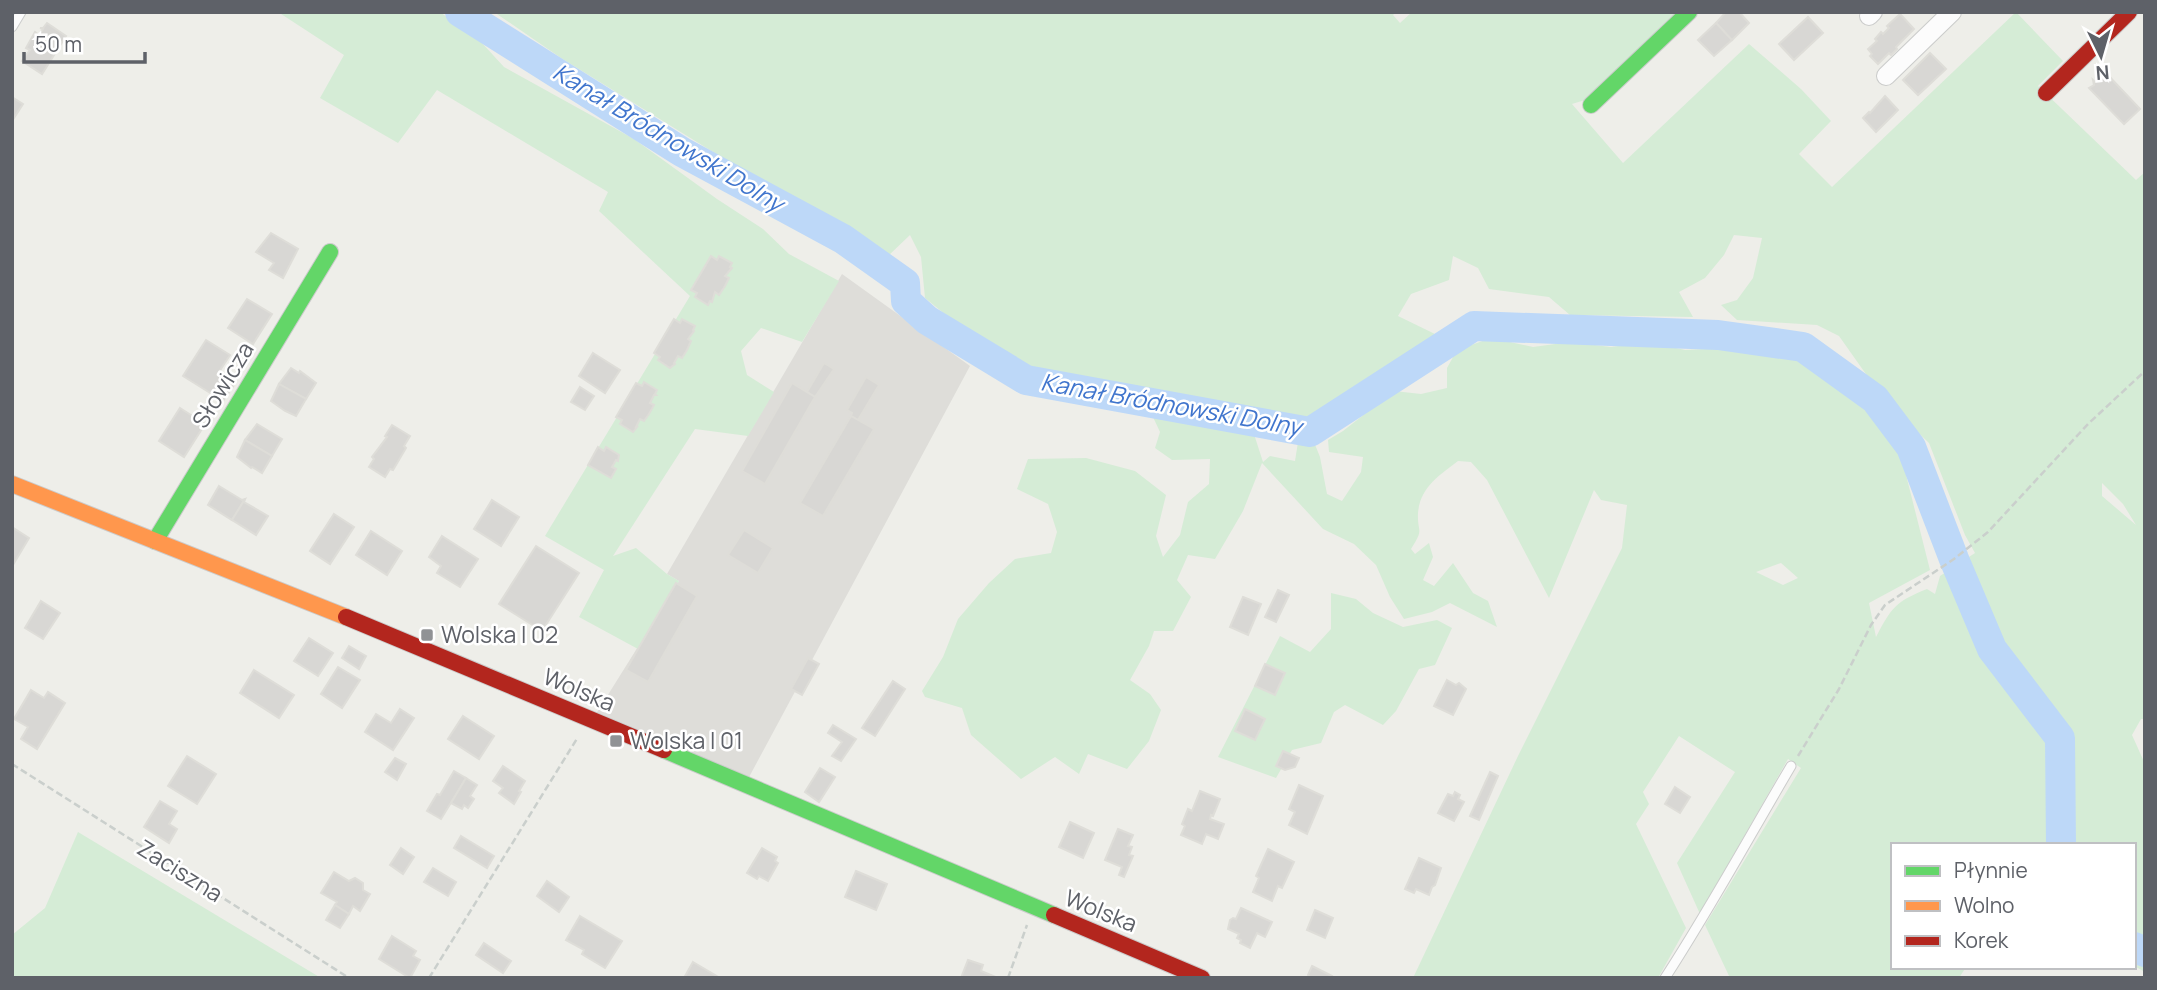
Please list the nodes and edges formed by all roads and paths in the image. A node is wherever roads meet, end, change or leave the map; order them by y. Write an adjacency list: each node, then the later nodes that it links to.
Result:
1 (21, 12): 5 (lane)
2 (1689, 12): 8 (street)
3 (1952, 12): 6 (street)
4 (2129, 12): 7 (street)
5 (12, 27)
6 (1886, 76)
7 (2046, 93)
8 (1591, 105)
9 (330, 252): 12 (street, Słowicza)
10 (2145, 371): 15 (path)
11 (12, 485): 12 (street, Wolska)
12 (155, 541): 13 (street, Wolska)
13 (589, 719): 16 (street, Wolska); 18 (path)
14 (12, 764): 17 (path, Zaciszna)
15 (1791, 766): 21 (lane)
16 (1033, 908): 19 (path); 20 (street, Wolska)
17 (349, 978)
18 (429, 978)
19 (1008, 978)
20 (1202, 978)
21 (1665, 978)

